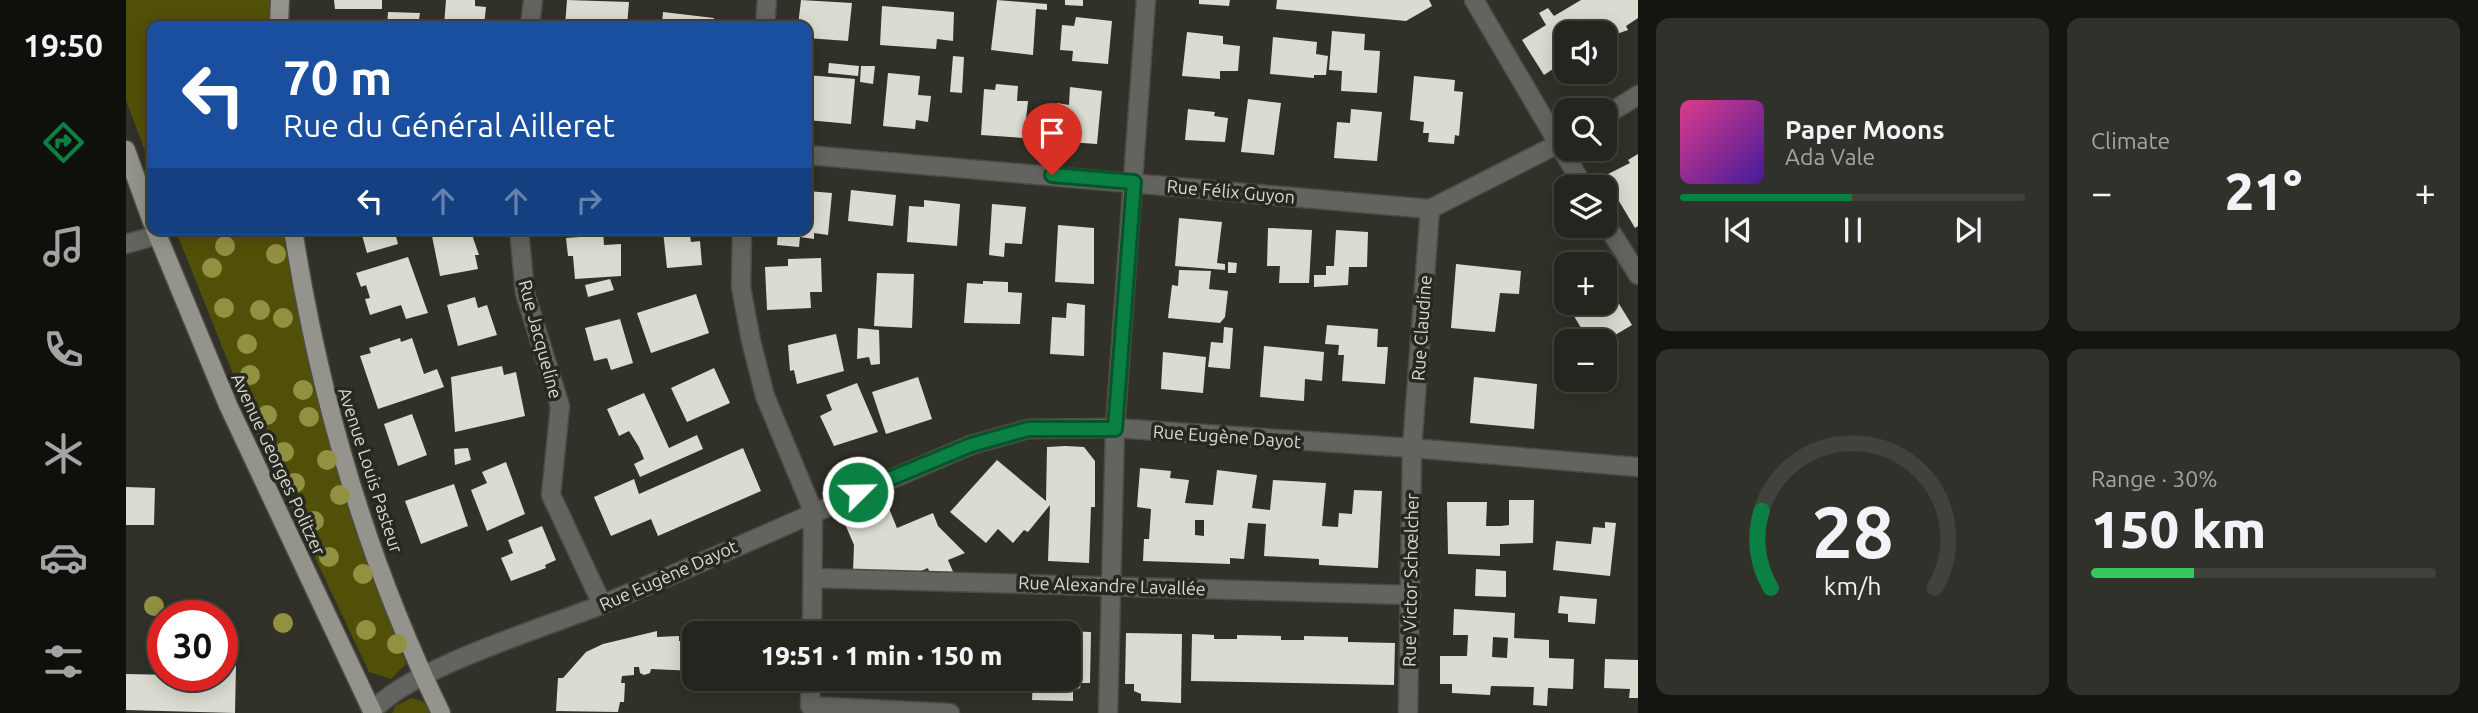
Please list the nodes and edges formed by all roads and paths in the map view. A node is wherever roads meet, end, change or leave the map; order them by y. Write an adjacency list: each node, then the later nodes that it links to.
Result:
1 (280, 0): 6 (main road)
2 (533, 0): 7 (street)
3 (767, 0): 8 (street)
4 (1146, 0): 15 (street)
5 (1474, 0): 11 (street)
6 (279, 21)
7 (531, 21)
8 (765, 21)
9 (1638, 95): 10 (street)
10 (1617, 108)
11 (1554, 130)
12 (1554, 147): 17 (street)
13 (126, 150): 16 (main road, Avenue Georges Politzer)
14 (812, 155): 15 (street, Rue Félix Guyon)
15 (1134, 182): 17 (street, Rue Félix Guyon); 26 (street)
16 (147, 207)
17 (1430, 209): 27 (street, Rue Claudine)
18 (147, 233): 24 (street)
19 (157, 235): 37 (main road, Avenue Georges Politzer)
20 (294, 235): 35 (main road, Avenue Louis Pasteur)
21 (520, 235): 33 (street, Rue Jacqueline)
22 (742, 235): 29 (street)
23 (1615, 238): 25 (street)
24 (126, 244)
25 (1638, 275)
26 (1115, 429): 27 (street, Rue Eugène Dayot); 29 (street, Rue Eugène Dayot); 31 (street)
27 (1412, 447): 28 (street, Rue Eugène Dayot); 32 (street, Rue Victor Schœlcher)
28 (1638, 467)
29 (813, 511): 30 (street); 33 (street, Rue Eugène Dayot)
30 (813, 578): 31 (street, Rue Alexandre Lavallée); 34 (street)
31 (1110, 585): 32 (street, Rue Alexandre Lavallée); 40 (street)
32 (1411, 595): 41 (street, Rue Victor Schœlcher)
33 (602, 604): 35 (street, Rue Eugène Dayot)
34 (812, 621)
35 (423, 676): 37 (street, Rue Eugène Dayot); 38 (main road, Avenue Louis Pasteur)
36 (811, 691): 39 (street)
37 (372, 712)
38 (441, 713)
39 (950, 713)
40 (1108, 713)
41 (1408, 713)

